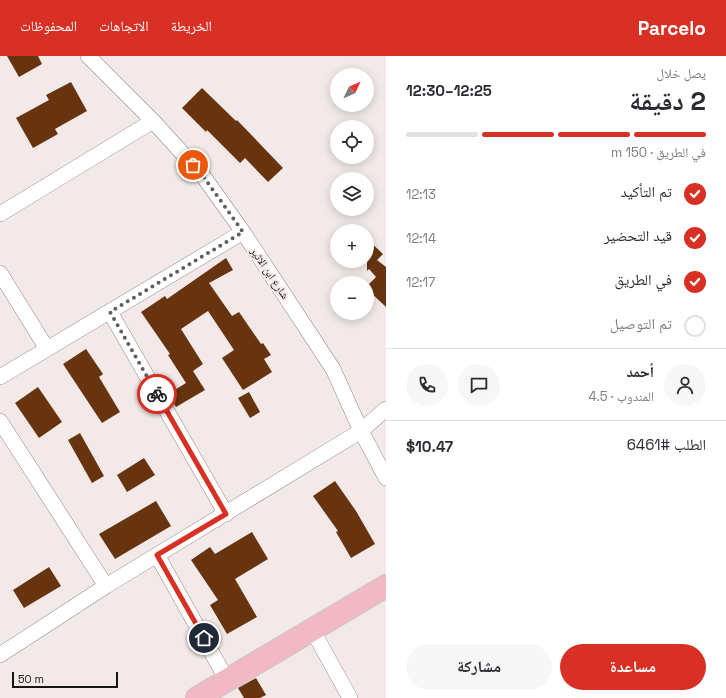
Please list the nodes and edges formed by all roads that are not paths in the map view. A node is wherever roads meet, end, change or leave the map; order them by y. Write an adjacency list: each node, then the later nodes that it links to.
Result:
1 (88, 56): 2 (street, شارع ابن الاثير)
2 (153, 121): 3 (street); 4 (street, شارع ابن الاثير)
3 (0, 214)
4 (243, 232): 6 (street); 11 (street, شارع ابن الاثير)
5 (0, 273): 7 (street)
6 (110, 312): 7 (street); 13 (street)
7 (47, 349): 8 (street)
8 (0, 377)
9 (386, 409): 11 (street)
10 (0, 421): 15 (street)
11 (361, 431): 12 (street, شارع ابن الاثير); 13 (street)
12 (386, 478)
13 (226, 514): 14 (street)
14 (157, 555): 15 (street); 19 (street)
15 (106, 586): 18 (street)
16 (386, 586): 17 (main road)
17 (313, 631): 19 (main road); 21 (street)
18 (0, 655)
19 (228, 680): 20 (main road)
20 (196, 698)
21 (350, 698)

